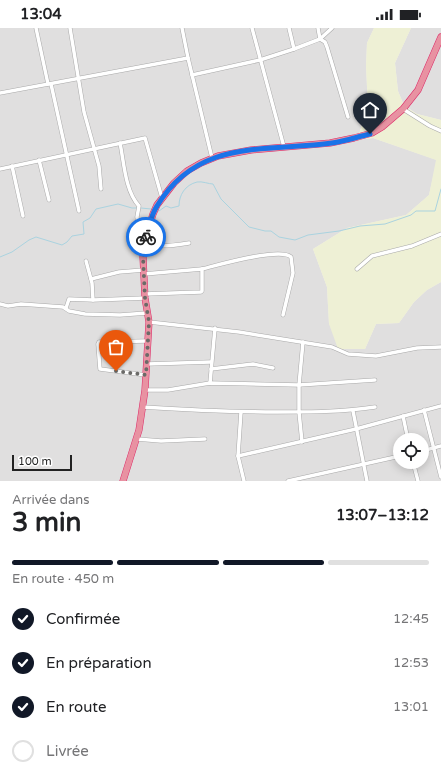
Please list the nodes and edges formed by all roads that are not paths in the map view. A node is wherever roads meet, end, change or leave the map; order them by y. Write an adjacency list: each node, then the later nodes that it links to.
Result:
1 (36, 28): 15 (street)
2 (70, 28): 14 (street)
3 (182, 28): 11 (street)
4 (252, 28): 12 (street)
5 (289, 28): 10 (street)
6 (318, 28): 9 (street)
7 (332, 28): 9 (street)
8 (441, 37): 17 (highway)
9 (320, 39): 10 (street); 18 (street)
10 (294, 49): 12 (street)
11 (188, 58): 13 (street); 14 (street)
12 (260, 60): 13 (street); 21 (street)
13 (192, 75): 24 (street)
14 (78, 79): 15 (street); 22 (street)
15 (50, 84): 16 (street); 23 (street)
16 (0, 93)
17 (403, 109): 19 (street); 21 (highway)
18 (348, 117)
19 (441, 130)
20 (120, 143): 22 (street); 29 (street); 35 (street)
21 (284, 147): 24 (highway)
22 (94, 148): 23 (street); 28 (street)
23 (66, 154): 25 (street); 31 (street)
24 (212, 158): 29 (highway)
25 (39, 160): 26 (street); 30 (street)
26 (12, 166): 27 (street); 32 (street)
27 (0, 169)
28 (101, 189)
29 (162, 199): 35 (highway)
30 (49, 200)
31 (79, 211)
32 (23, 216)
33 (441, 234): 38 (street)
34 (189, 243): 35 (street)
35 (145, 244): 39 (highway)
36 (86, 261): 40 (street)
37 (202, 269): 39 (street); 41 (street); 46 (street)
38 (357, 269)
39 (144, 272): 40 (street); 41 (highway)
40 (90, 279): 42 (street)
41 (145, 296): 42 (street); 45 (highway)
42 (93, 300): 44 (street)
43 (0, 304): 44 (street)
44 (66, 308): 45 (street)
45 (147, 313): 47 (highway)
46 (283, 315)
47 (149, 322): 48 (street); 49 (highway)
48 (215, 328): 50 (street); 52 (street)
49 (147, 341): 53 (highway); 56 (street)
50 (303, 342): 51 (street); 59 (street)
51 (441, 347)
52 (211, 362): 53 (street); 55 (street)
53 (147, 364): 56 (highway)
54 (273, 368): 55 (street)
55 (211, 369): 58 (street)
56 (146, 375): 60 (highway)
57 (375, 380): 59 (street)
58 (210, 384): 59 (street); 60 (street)
59 (299, 385): 67 (street)
60 (145, 390): 62 (highway)
61 (441, 406): 64 (street)
62 (142, 408): 66 (street); 71 (highway)
63 (375, 408): 65 (street)
64 (424, 410): 68 (street); 75 (street)
65 (353, 411): 67 (street); 69 (street)
66 (241, 412): 67 (street); 77 (street)
67 (298, 412): 73 (street)
68 (403, 416): 69 (street); 70 (street)
69 (356, 429): 73 (street); 79 (street)
70 (407, 433)
71 (137, 439): 72 (street); 82 (highway)
72 (205, 439)
73 (302, 442): 77 (street)
74 (441, 446): 75 (street)
75 (433, 448): 76 (street); 81 (street)
76 (429, 449)
77 (238, 456): 83 (street)
78 (393, 458): 79 (street)
79 (363, 464): 84 (street); 85 (street)
80 (415, 469): 86 (street)
81 (441, 477)
82 (124, 481)
83 (244, 481)
84 (288, 481)
85 (367, 481)
86 (418, 481)

